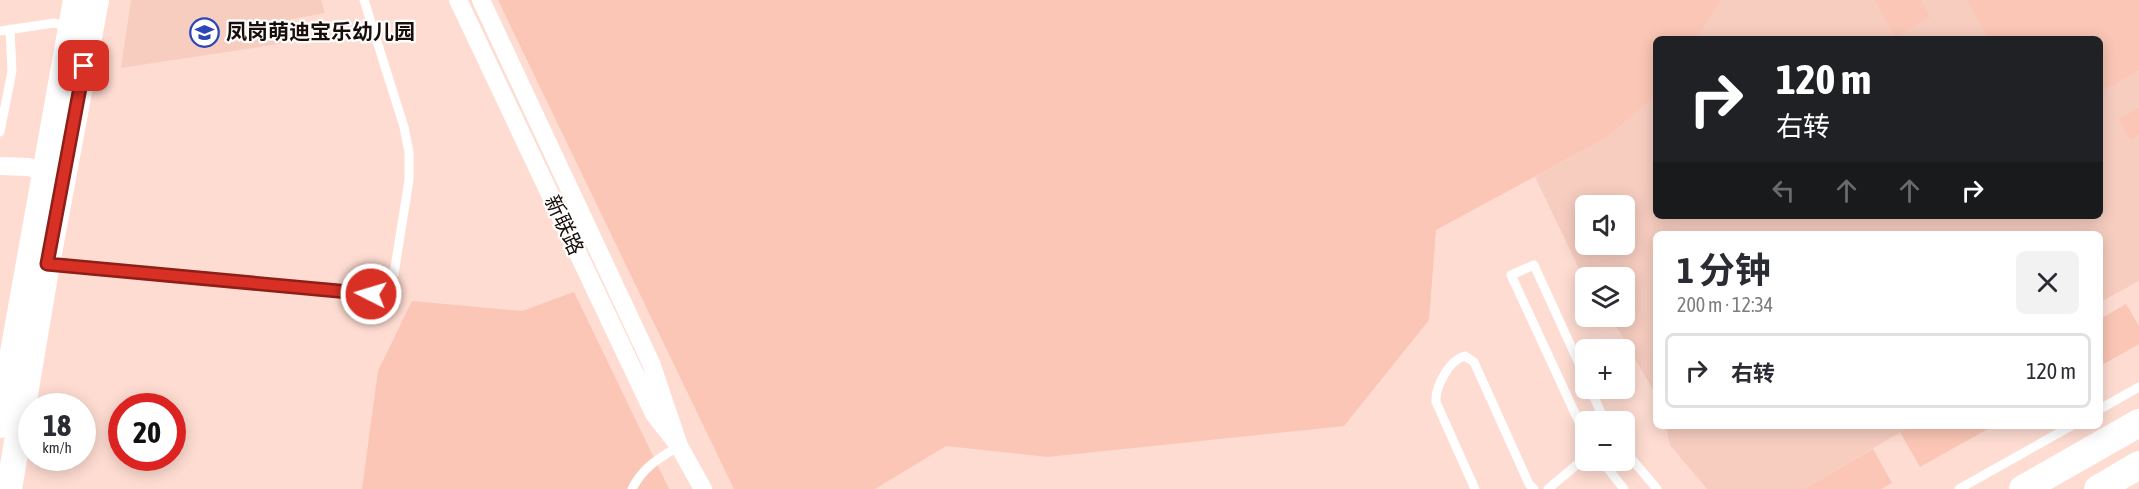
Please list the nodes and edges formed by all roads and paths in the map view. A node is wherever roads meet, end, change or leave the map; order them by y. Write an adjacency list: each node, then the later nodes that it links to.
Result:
1 (76, 0): 6 (street)
2 (96, 0): 14 (street)
3 (364, 0): 14 (lane)
4 (458, 0): 22 (street, 新联路)
5 (481, 0): 22 (street, 新联路)
6 (71, 28): 7 (lane); 13 (street)
7 (5, 30): 8 (lane)
8 (12, 71): 9 (lane); 10 (lane)
9 (0, 73)
10 (1, 120): 11 (lane)
11 (0, 132)
12 (0, 166): 13 (street)
13 (45, 171): 17 (street)
14 (47, 264): 17 (street)
15 (1575, 355): 19 (lane)
16 (2139, 387): 18 (lane)
17 (6, 403): 27 (street)
18 (2103, 407)
19 (1575, 413)
20 (2139, 423): 36 (main road)
21 (2066, 429): 35 (lane)
22 (679, 446): 28 (lane); 29 (street, 新联路)
23 (1635, 463): 34 (lane)
24 (2139, 465): 37 (main road)
25 (1575, 466): 32 (lane)
26 (1610, 471): 33 (lane)
27 (9, 489)
28 (632, 489)
29 (703, 489)
30 (1475, 489): 31 (lane)
31 (1534, 489)
32 (1548, 489)
33 (1624, 489)
34 (1657, 489)
35 (1959, 489)
36 (2023, 489)
37 (2098, 489)

